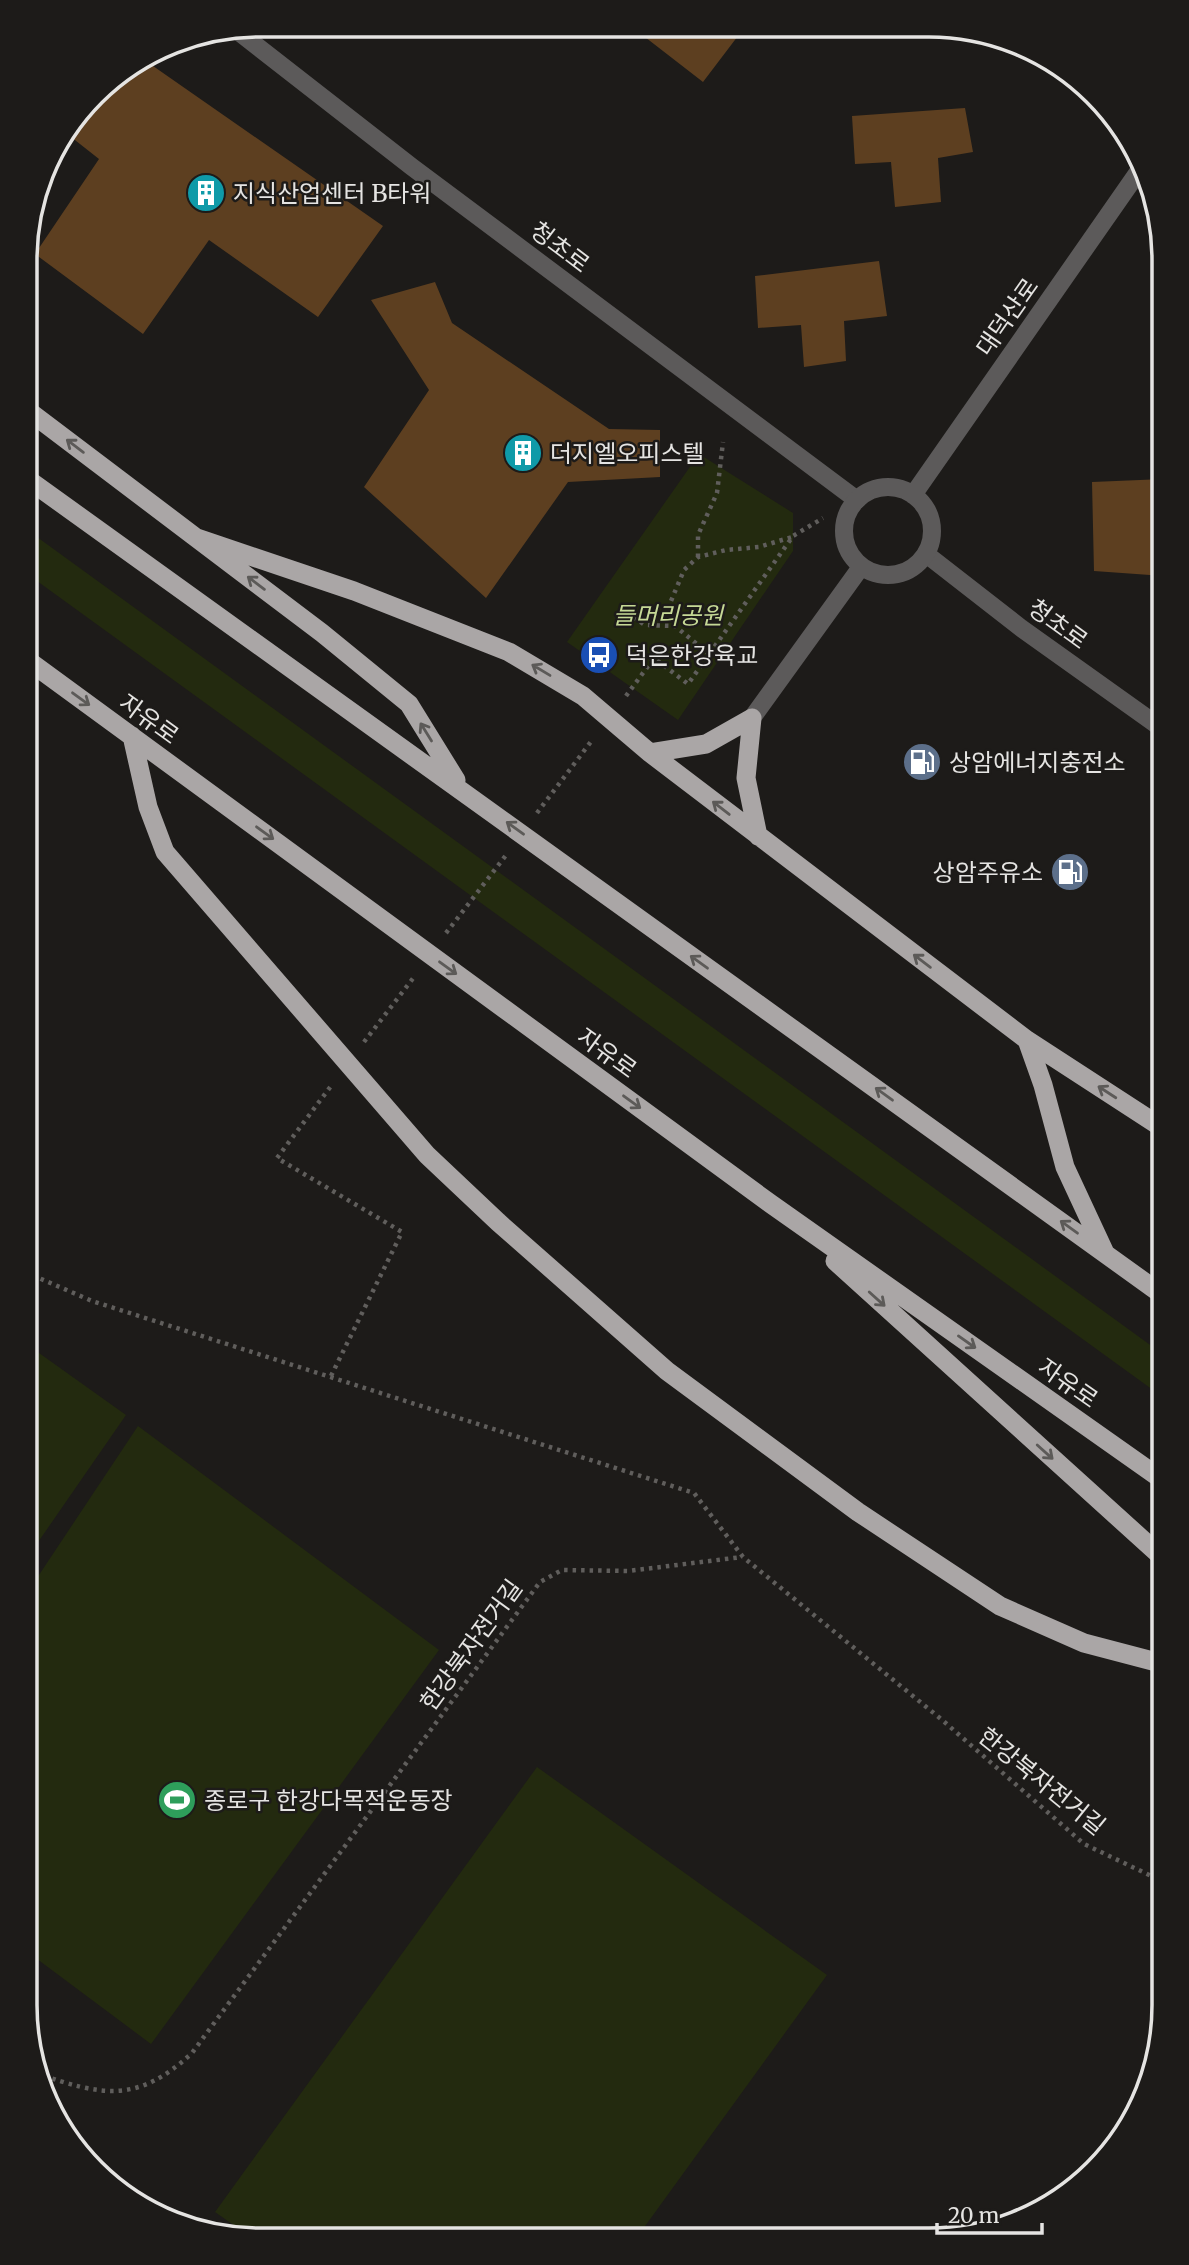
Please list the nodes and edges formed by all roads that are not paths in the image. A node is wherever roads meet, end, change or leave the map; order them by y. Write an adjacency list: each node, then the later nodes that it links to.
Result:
1 (246, 37): 6 (street, 청초로)
2 (1135, 176): 5 (street, 대덕산로)
3 (37, 417): 7 (highway, one-way to 3)
4 (37, 486): 15 (highway)
5 (913, 495): 6 (street); 8 (street)
6 (857, 500): 9 (street)
7 (197, 537): 14 (highway, one-way to 7); 15 (highway, one-way to 7)
8 (926, 554): 9 (street); 12 (street, 청초로)
9 (861, 567): 11 (street)
10 (37, 667): 13 (highway, 자유로, one-way to 13)
11 (752, 718): 14 (highway); 16 (highway)
12 (1152, 721)
13 (132, 736): 19 (highway, 자유로, one-way to 19); 24 (highway)
14 (650, 753): 16 (highway, one-way to 14)
15 (462, 790): 20 (highway, one-way to 15)
16 (758, 836): 17 (highway, one-way to 16)
17 (1027, 1040): 18 (highway, one-way to 17); 20 (highway)
18 (1152, 1121)
19 (771, 1204): 22 (highway, 자유로, one-way to 22); 23 (highway, one-way to 23)
20 (1106, 1254): 21 (highway)
21 (1152, 1287)
22 (1152, 1473)
23 (1152, 1548)
24 (1152, 1661)

